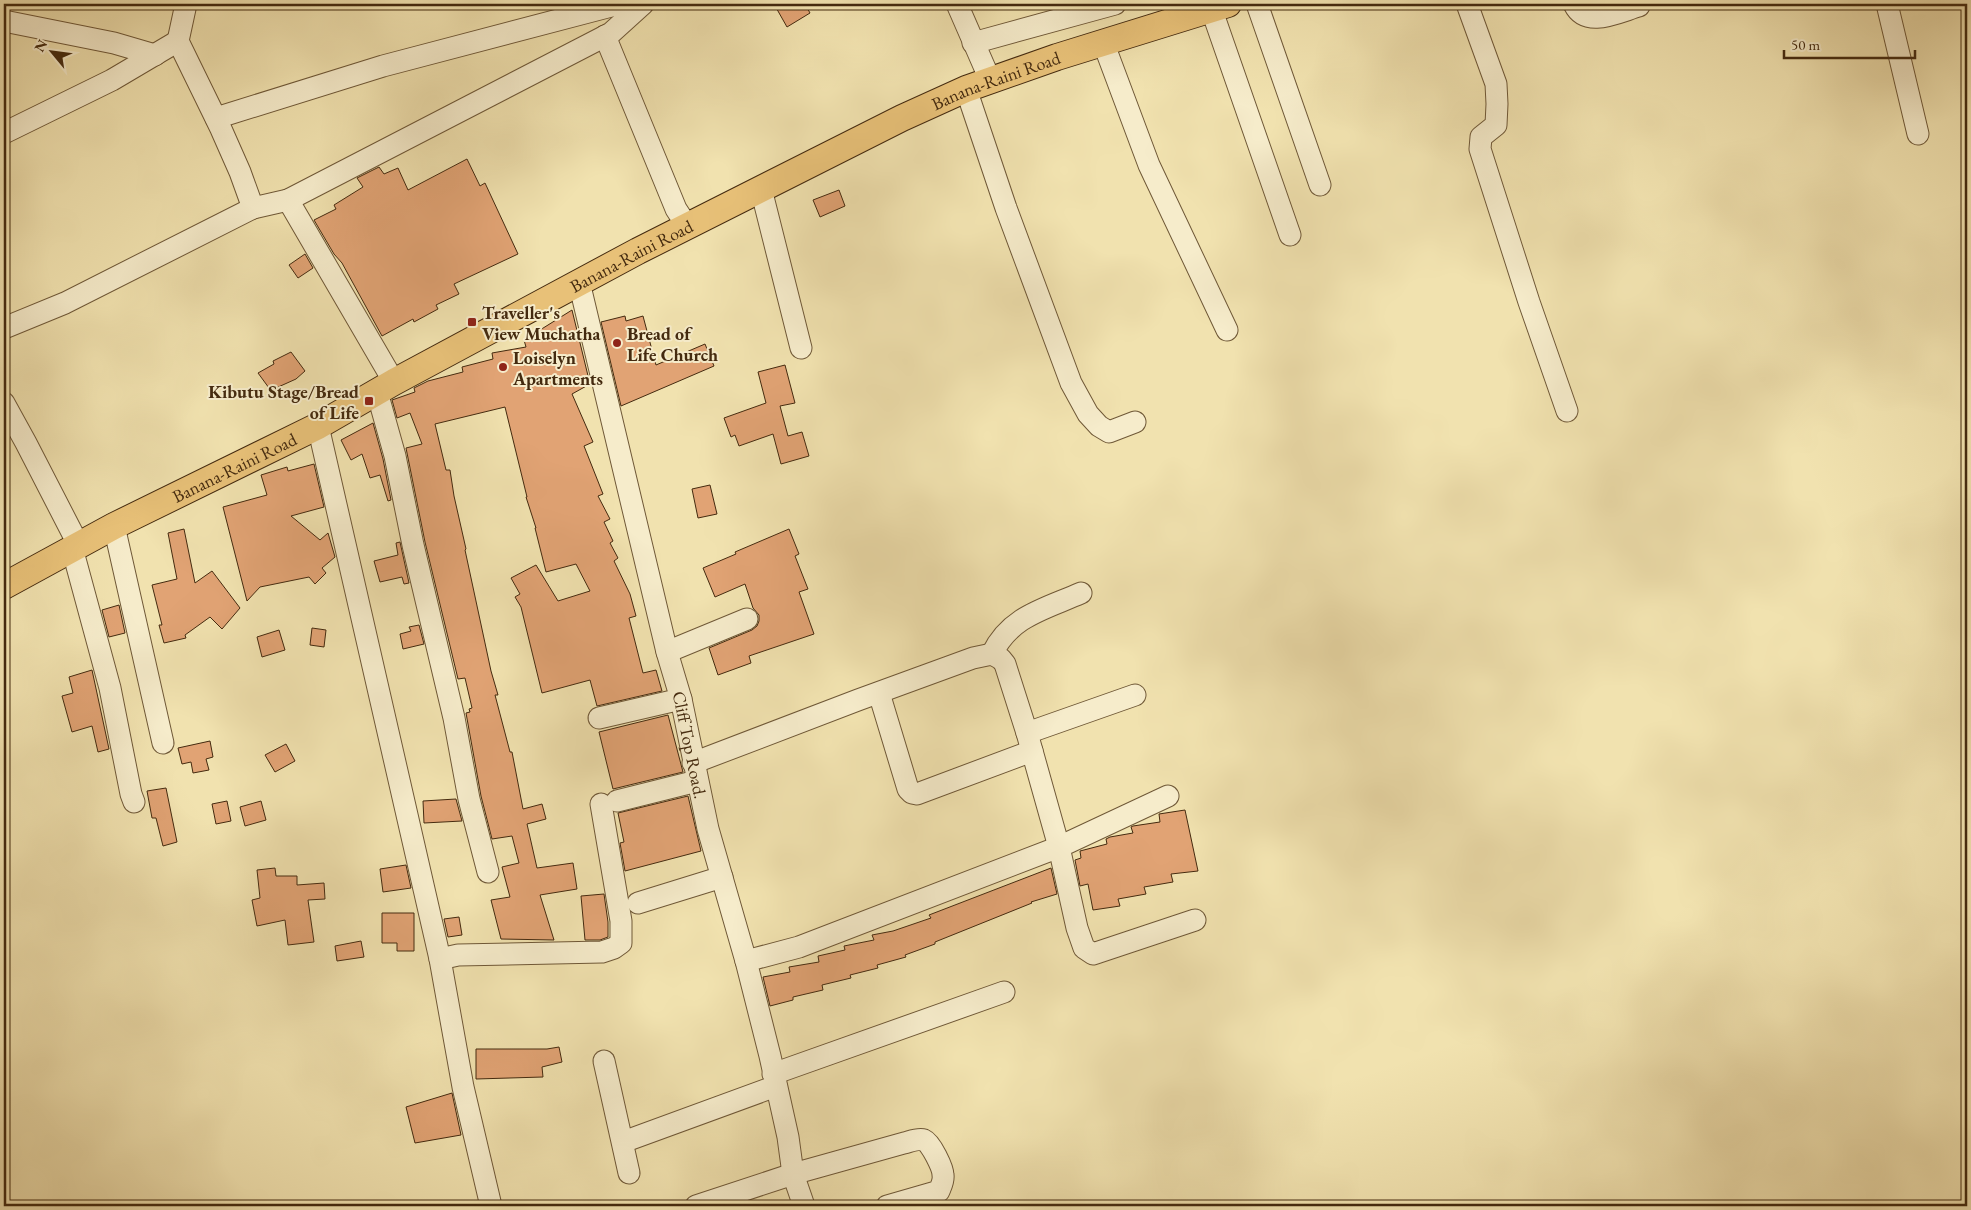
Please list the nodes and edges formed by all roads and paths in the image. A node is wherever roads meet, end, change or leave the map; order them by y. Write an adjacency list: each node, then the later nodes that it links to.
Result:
1 (186, 4): 14 (street)
2 (619, 4): 20 (street)
3 (644, 4): 13 (street)
4 (957, 4): 16 (street)
5 (1115, 4): 16 (street)
6 (1257, 4): 23 (street)
7 (1467, 4): 35 (street)
8 (1574, 4): 11 (street)
9 (1887, 4): 22 (street)
10 (1220, 6): 15 (main road, Banana-Raini Road); 28 (street)
11 (1639, 6)
12 (4, 20): 17 (street)
13 (605, 36): 25 (street); 27 (street)
14 (178, 41): 17 (street); 20 (street)
15 (1103, 42): 18 (main road, Banana-Raini Road); 31 (street)
16 (973, 43): 18 (street)
17 (155, 55): 21 (street)
18 (991, 82): 19 (main road, Banana-Raini Road)
19 (966, 89): 24 (main road, Banana-Raini Road); 36 (street)
20 (216, 118): 26 (street)
21 (4, 133)
22 (1918, 134)
23 (1320, 185)
24 (760, 189): 27 (main road, Banana-Raini Road); 32 (street)
25 (288, 200): 26 (street); 33 (street)
26 (253, 208): 30 (street)
27 (687, 226): 29 (main road, Banana-Raini Road)
28 (1290, 234)
29 (579, 282): 33 (main road, Banana-Raini Road); 43 (street, Cliff Top Road.)
30 (4, 328)
31 (1227, 330)
32 (802, 348)
33 (386, 387): 37 (main road, Banana-Raini Road); 55 (street)
34 (4, 403): 39 (street)
35 (1567, 411)
36 (1135, 422)
37 (318, 426): 38 (main road, Banana-Raini Road); 59 (street)
38 (114, 526): 39 (main road, Banana-Raini Road); 50 (street)
39 (75, 546): 40 (main road, Banana-Raini Road); 53 (street)
40 (4, 586)
41 (1081, 593): 44 (street)
42 (747, 619): 43 (street)
43 (667, 652): 47 (street, Cliff Top Road.)
44 (992, 654): 45 (street); 49 (street)
45 (878, 693): 49 (street); 51 (street)
46 (1135, 695): 49 (street)
47 (681, 699): 48 (street); 51 (street, Cliff Top Road.)
48 (599, 718)
49 (1029, 742): 54 (street)
50 (163, 743)
51 (695, 772): 56 (street, Cliff Top Road.); 59 (street)
52 (1168, 796): 54 (street)
53 (134, 802)
54 (1059, 847): 58 (street); 60 (street)
55 (488, 872)
56 (722, 877): 57 (street); 60 (street, Cliff Top Road.)
57 (638, 903)
58 (1195, 920)
59 (440, 960): 67 (street)
60 (746, 961): 63 (street, Cliff Top Road.)
61 (1004, 992): 63 (street)
62 (604, 1061): 64 (street)
63 (774, 1080): 64 (street); 66 (street, Cliff Top Road.)
64 (623, 1142): 65 (street)
65 (629, 1174)
66 (793, 1174): 68 (street); 69 (street, Cliff Top Road.); 70 (street)
67 (491, 1206)
68 (696, 1206)
69 (804, 1206)
70 (887, 1206)

